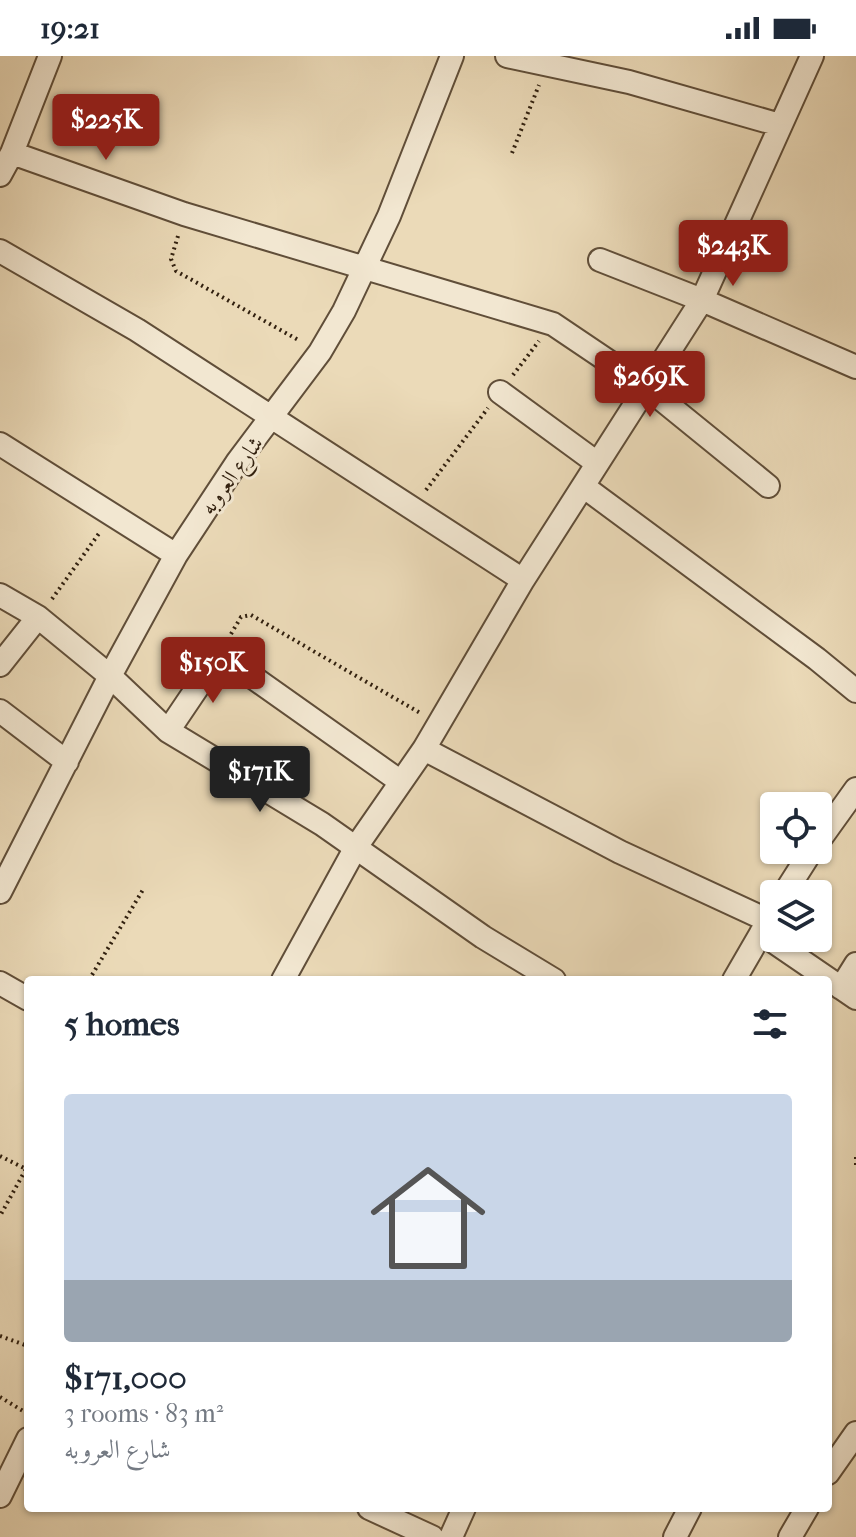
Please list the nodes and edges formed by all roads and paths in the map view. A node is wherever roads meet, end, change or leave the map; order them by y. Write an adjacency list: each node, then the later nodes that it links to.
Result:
1 (50, 56): 7 (street)
2 (452, 56): 13 (street, شارع العروبه)
3 (507, 56): 5 (street)
4 (812, 56): 6 (street)
5 (548, 63): 6 (street); 8 (path)
6 (780, 125): 14 (street)
7 (12, 153): 9 (street); 10 (street)
8 (512, 153)
9 (0, 175)
10 (184, 214): 13 (street); 16 (path)
11 (0, 251): 20 (street)
12 (600, 260): 14 (street)
13 (366, 269): 15 (street); 16 (street, شارع العروبه)
14 (702, 300): 17 (street); 18 (street)
15 (553, 324): 18 (street); 19 (path)
16 (320, 352): 20 (street, شارع العروبه)
17 (856, 367)
18 (645, 386): 22 (street); 24 (street)
19 (500, 392): 22 (street); 25 (path)
20 (272, 417): 25 (street); 27 (street, شارع العروبه)
21 (0, 444): 26 (street)
22 (597, 463): 23 (street)
23 (583, 486): 28 (street); 34 (street)
24 (768, 486)
25 (413, 507): 28 (street)
26 (112, 516): 27 (street); 30 (path)
27 (176, 555): 33 (street, شارع العروبه)
28 (523, 580): 36 (street)
29 (0, 595): 30 (street)
30 (38, 617): 32 (street); 33 (street)
31 (240, 620): 36 (path)
32 (0, 665)
33 (110, 676): 37 (street); 39 (street, شارع العروبه)
34 (856, 691)
35 (0, 711): 39 (street)
36 (439, 723): 38 (street)
37 (168, 731): 40 (street); 43 (street)
38 (424, 749): 40 (street); 46 (street)
39 (67, 762): 45 (street, شارع العروبه)
40 (401, 782): 43 (street)
41 (856, 789): 42 (street)
42 (832, 822)
43 (356, 847): 51 (street); 52 (street)
44 (144, 888): 50 (path)
45 (0, 892)
46 (760, 918)
47 (760, 936): 53 (street)
48 (802, 952): 54 (street)
49 (856, 964): 57 (street)
50 (91, 976)
51 (285, 976)
52 (547, 976)
53 (736, 976)
54 (829, 976)
55 (832, 979): 57 (street)
56 (0, 983): 58 (street)
57 (848, 993)
58 (24, 997)
59 (0, 1156): 62 (path)
60 (856, 1157): 61 (path)
61 (856, 1167)
62 (24, 1168)
63 (24, 1173): 64 (path)
64 (0, 1216)
65 (0, 1336): 66 (path)
66 (24, 1345)
67 (0, 1397): 68 (path)
68 (24, 1412)
69 (856, 1433): 71 (street)
70 (24, 1447): 72 (street)
71 (837, 1465)
72 (0, 1496)
73 (380, 1512): 77 (street)
74 (462, 1512): 77 (street)
75 (688, 1512): 78 (street)
76 (805, 1512): 79 (street)
77 (449, 1536)
78 (679, 1536)
79 (790, 1537)

